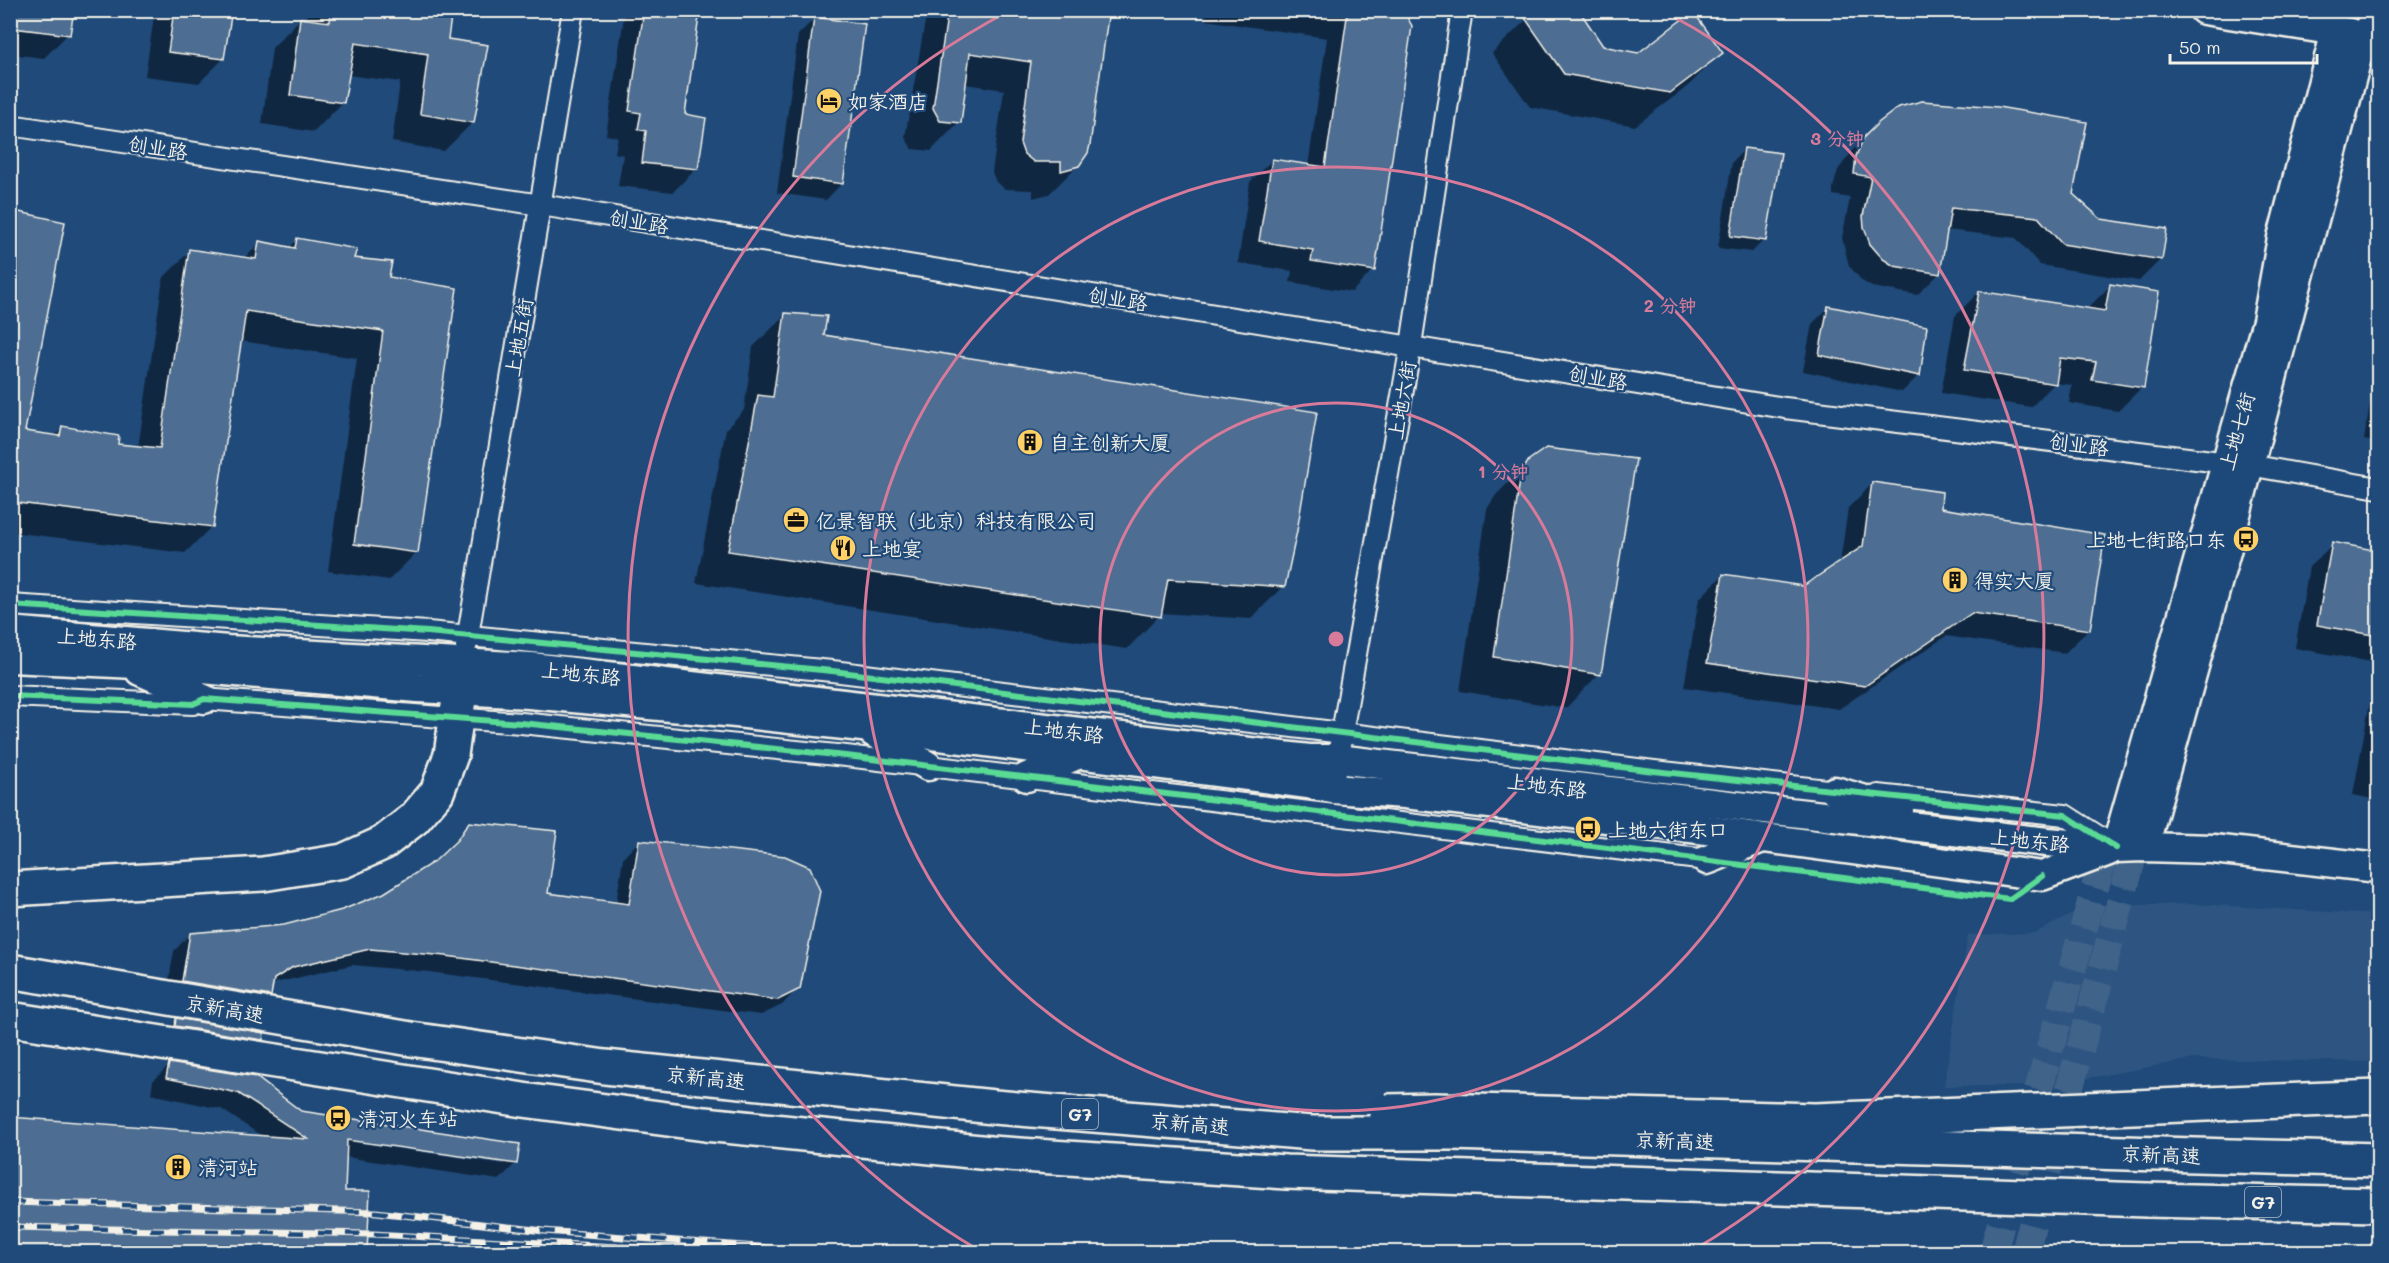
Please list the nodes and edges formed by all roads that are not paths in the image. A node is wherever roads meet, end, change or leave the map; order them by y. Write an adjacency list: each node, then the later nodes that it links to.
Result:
1 (573, 10): 6 (street, 上地五街)
2 (1462, 10): 7 (street, 上地六街)
3 (2204, 10): 4 (main road)
4 (2356, 26): 8 (main road, 上地七街)
5 (10, 125): 6 (street, 创业路)
6 (541, 205): 7 (street, 创业路); 14 (street, 上地五街)
7 (1411, 345): 8 (street, 创业路); 18 (street, 上地六街)
8 (2238, 464): 9 (street, 创业路); 28 (main road, 上地七街)
9 (2379, 488)
10 (10, 605): 14 (street)
11 (10, 631): 14 (main road, 上地东路)
12 (10, 658): 13 (main road, 上地东路)
13 (121, 662): 14 (main road, 上地东路); 16 (main road)
14 (462, 677): 16 (street); 17 (main road, 上地东路); 18 (main road, 上地东路); 21 (street); 31 (highway)
15 (10, 696): 16 (street)
16 (204, 699)
17 (866, 728): 20 (main road, 上地东路); 21 (main road)
18 (1340, 746): 19 (main road, 上地东路); 23 (street, 上地六街)
19 (1385, 751): 24 (street); 25 (street); 26 (main road, 上地东路)
20 (1079, 754): 22 (main road); 23 (main road, 上地东路)
21 (928, 766): 22 (street)
22 (1027, 777): 25 (street)
23 (1332, 789): 25 (main road, 上地东路)
24 (1835, 791): 26 (main road); 28 (street)
25 (1380, 806): 27 (main road, 上地东路); 29 (street)
26 (1918, 828): 28 (main road, 上地东路)
27 (1762, 838): 28 (main road, 上地东路); 29 (main road)
28 (2130, 848): 30 (main road, 上地东路)
29 (1707, 860)
30 (2379, 868)
31 (10, 889)
32 (10, 971): 35 (highway, 京新高速 / G7, bridge)
33 (10, 1019): 37 (highway, G7, bridge)
34 (2379, 1097): 35 (highway, bridge)
35 (1153, 1120): 36 (highway, 京新高速 / G7, bridge)
36 (2379, 1160)
37 (2379, 1204)

